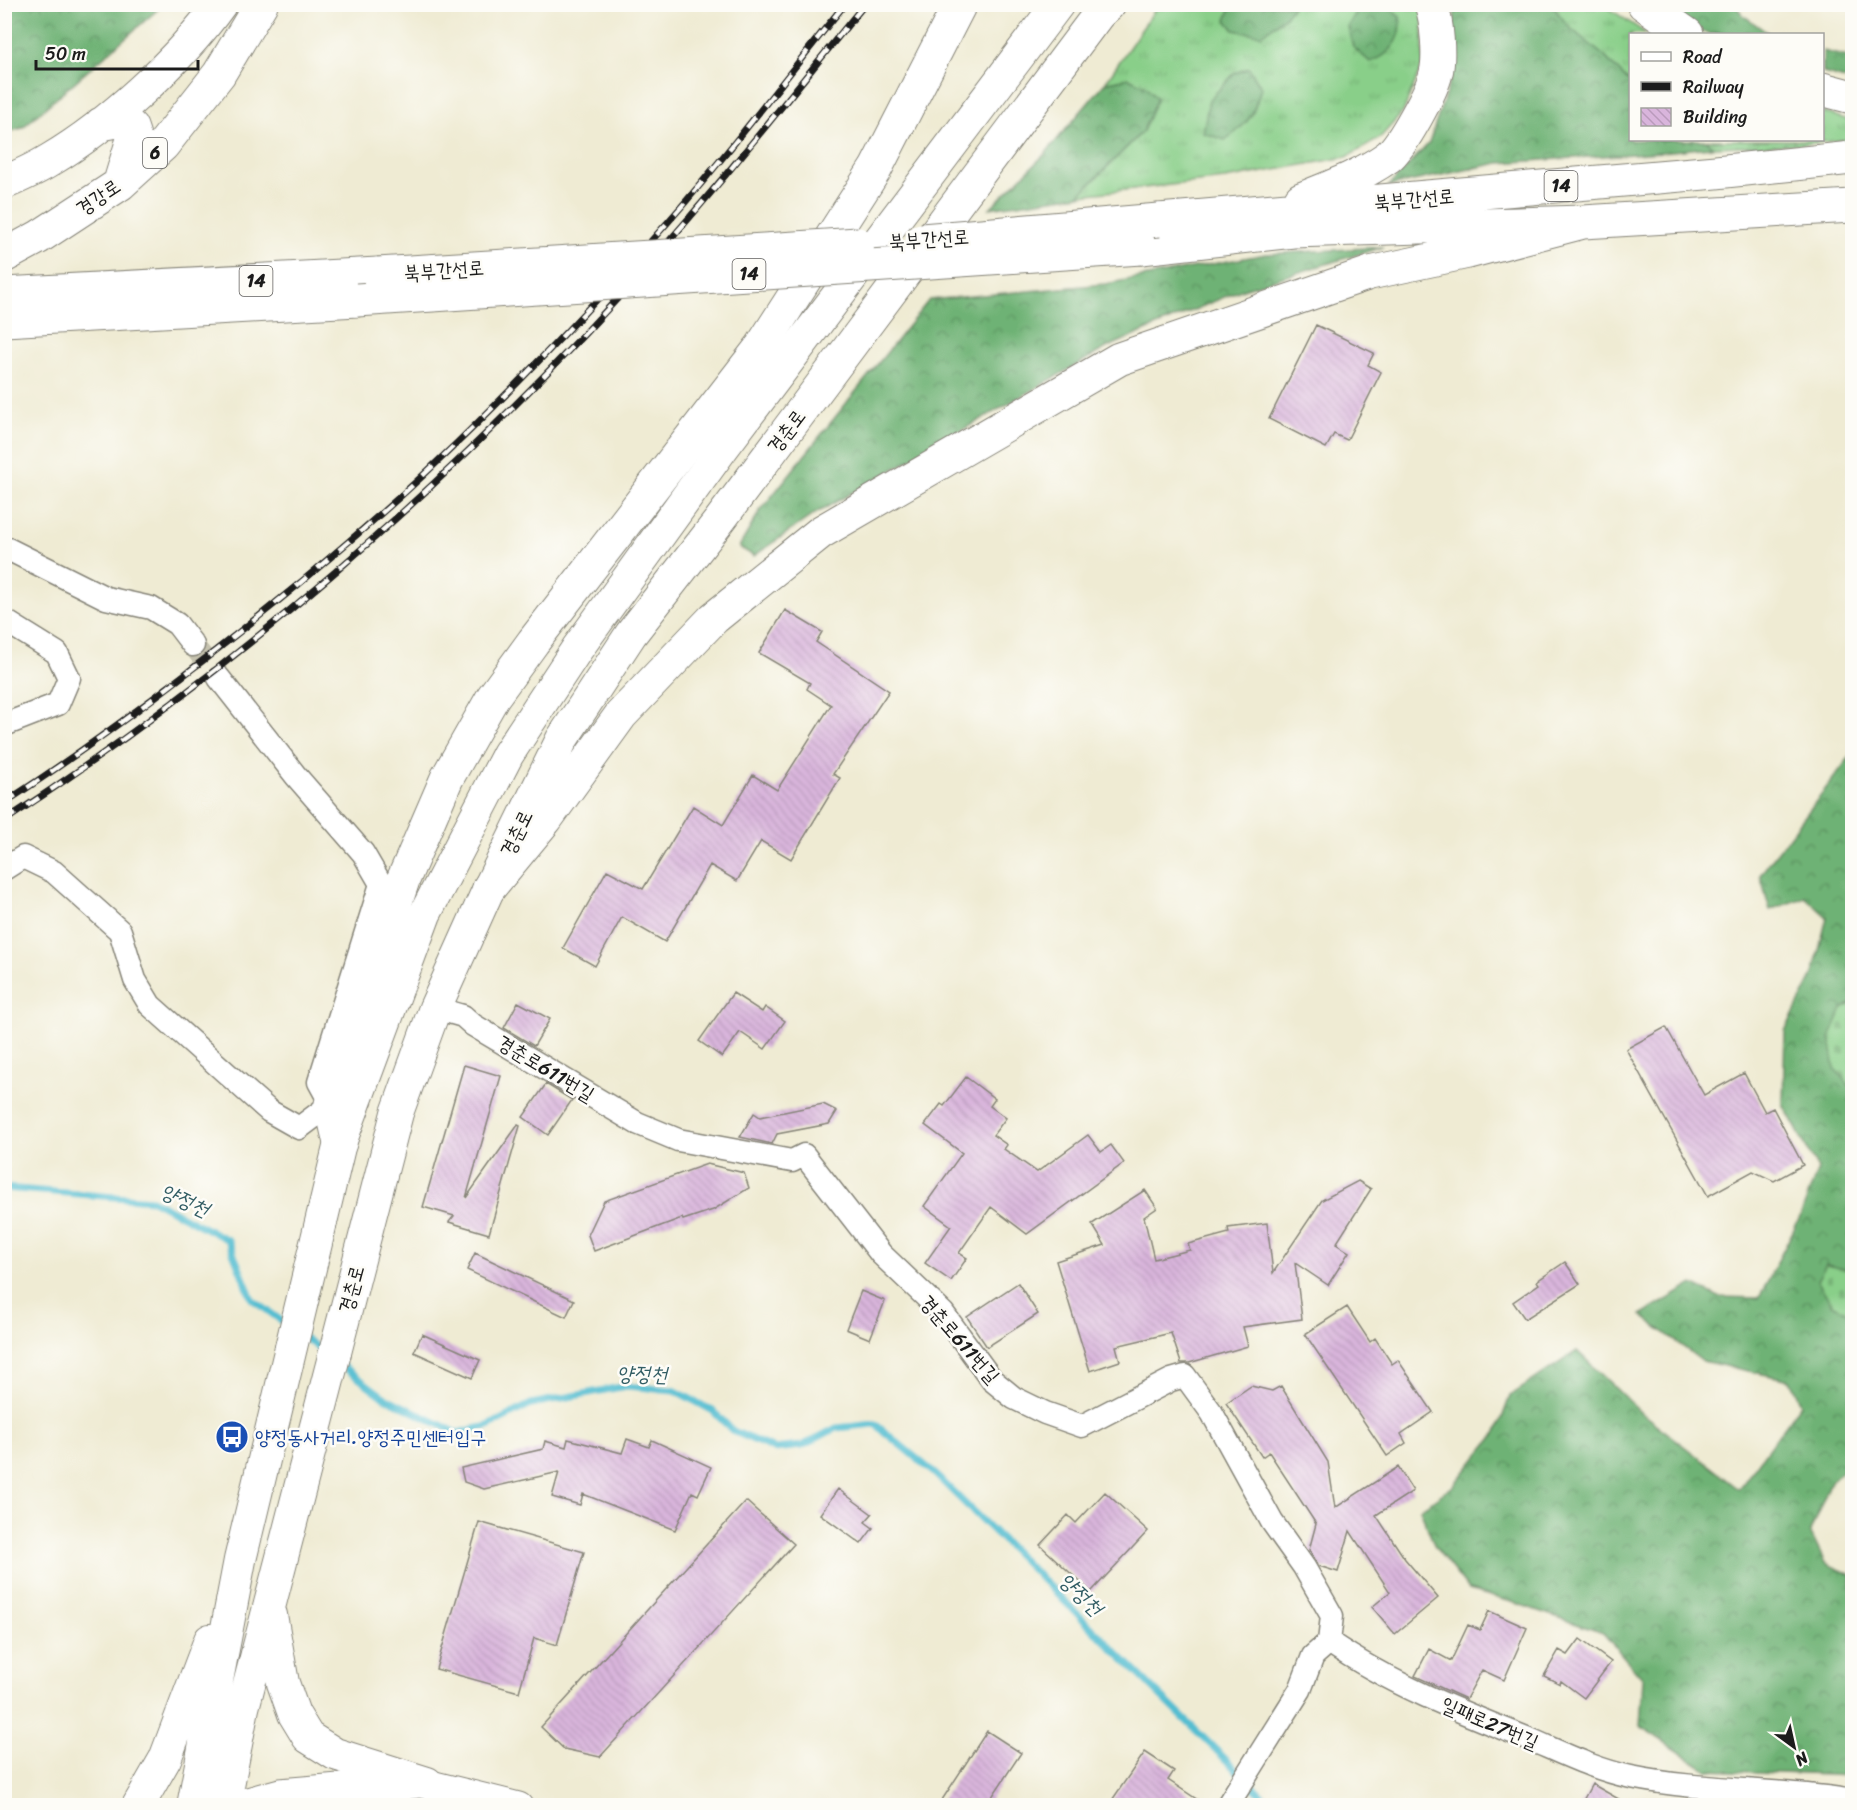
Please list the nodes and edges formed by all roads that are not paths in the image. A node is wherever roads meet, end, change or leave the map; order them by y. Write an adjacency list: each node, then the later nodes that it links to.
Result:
1 (220, 4): 11 (main road)
2 (261, 4): 14 (main road, 경강로 / 6)
3 (960, 4): 32 (main road, bridge)
4 (1058, 4): 33 (main road, 경춘로)
5 (1431, 4): 16 (main road)
6 (1644, 4): 8 (main road)
7 (1104, 7): 30 (main road, 경춘로)
8 (1686, 33)
9 (1824, 90): 10 (main road)
10 (1852, 97)
11 (101, 124): 13 (main road); 14 (main road)
12 (1852, 158): 16 (main road, 북부간선로 / 14)
13 (4, 183)
14 (120, 184): 18 (main road, 경강로 / 6)
15 (1852, 206): 17 (main road, 북부간선로 / 14)
16 (1268, 212): 22 (main road, 북부간선로 / 14, bridge)
17 (1583, 222): 22 (main road, 북부간선로 / 14, bridge); 30 (main road)
18 (39, 237): 19 (main road); 20 (main road, 경강로 / 6)
19 (4, 245)
20 (4, 256)
21 (4, 294): 22 (main road, 북부간선로 / 14)
22 (135, 301): 23 (main road, 북부간선로 / 14)
23 (4, 320)
24 (4, 547): 26 (street)
25 (4, 620): 28 (street)
26 (193, 645)
27 (219, 678): 32 (street)
28 (4, 725)
29 (4, 869): 32 (street)
30 (489, 888): 31 (main road, 경춘로)
31 (435, 1008): 35 (main road, 경춘로); 36 (street, 경춘로611번길)
32 (331, 1104): 33 (main road)
33 (340, 1143): 34 (main road, 경춘로)
34 (240, 1560): 41 (main road); 42 (main road, 경춘로)
35 (269, 1605): 37 (main road); 43 (main road, 경춘로)
36 (1329, 1642): 39 (street); 40 (street, 일패로27번길)
37 (427, 1783): 38 (street); 46 (street)
38 (351, 1786): 44 (street); 45 (main road)
39 (1231, 1799)
40 (1852, 1802)
41 (138, 1806)
42 (193, 1806)
43 (224, 1806)
44 (229, 1806)
45 (317, 1806)
46 (519, 1806)

